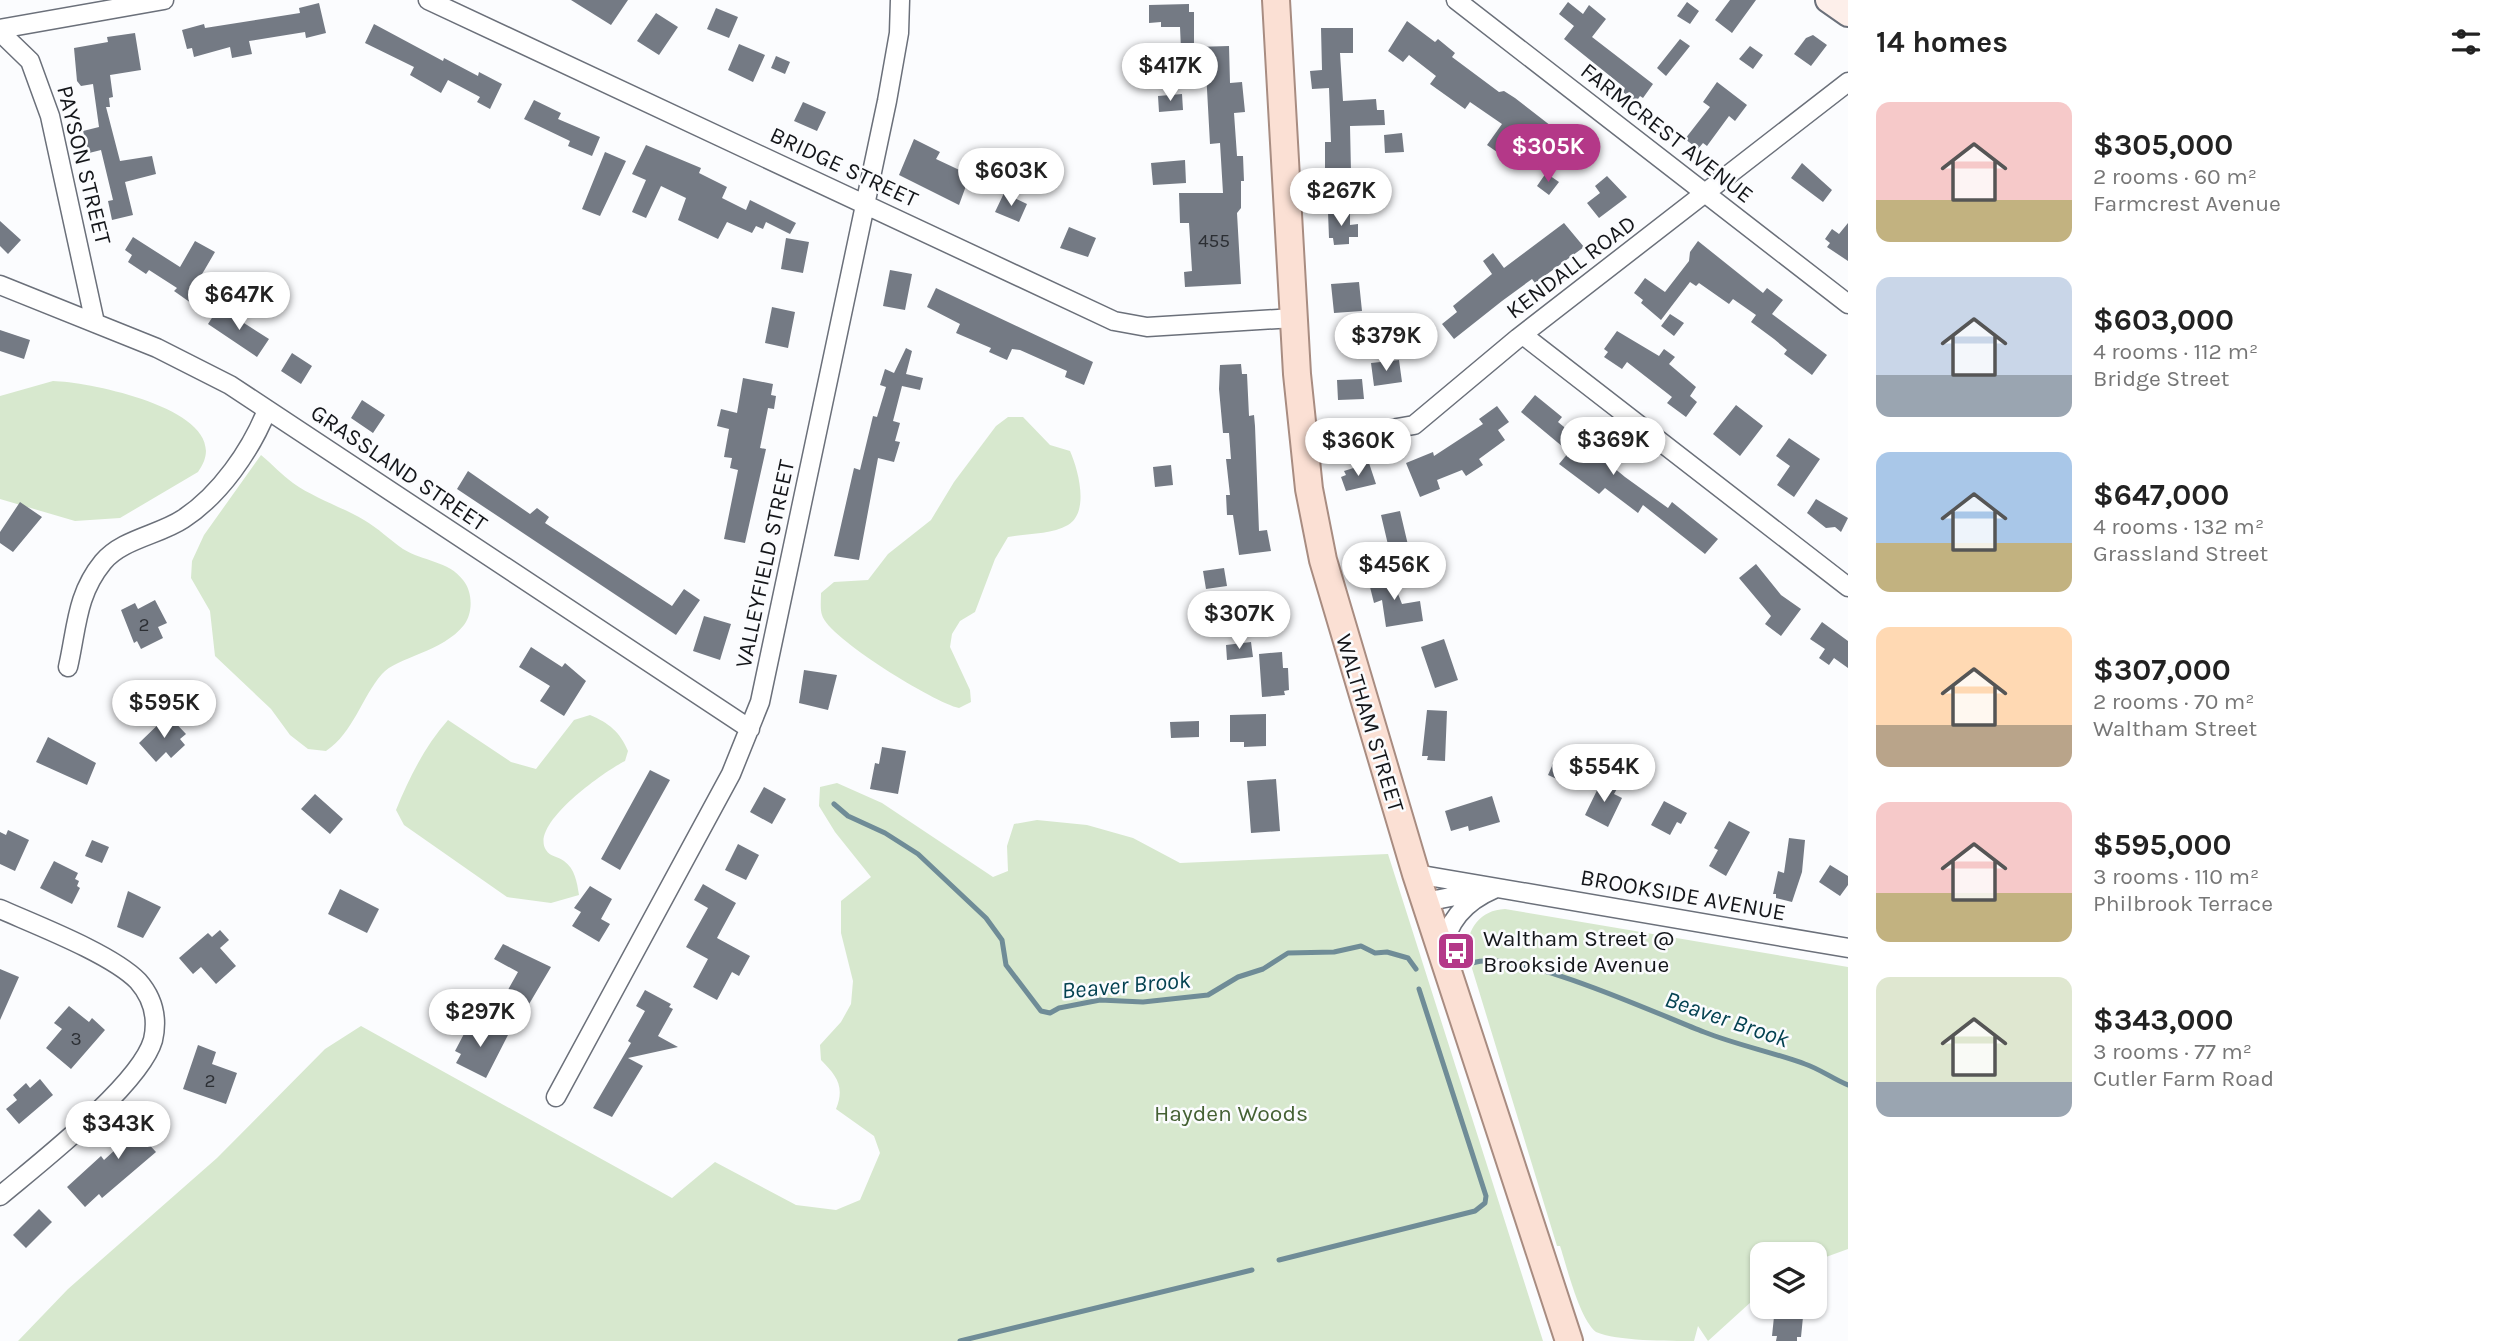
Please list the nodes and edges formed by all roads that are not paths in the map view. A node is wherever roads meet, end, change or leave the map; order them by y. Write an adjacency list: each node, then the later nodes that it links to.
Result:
1 (164, 0): 8 (street)
2 (428, 0): 11 (street, BRIDGE STREET)
3 (900, 0): 11 (street, VALLEYFIELD STREET)
4 (1276, 0): 14 (main road, WALTHAM STREET)
5 (1456, 0): 10 (street, FARMCREST AVENUE)
6 (1828, 0): 7 (main road)
7 (1848, 14)
8 (0, 30): 15 (street, PAYSON STREET)
9 (1848, 82): 10 (street, KENDALL ROAD)
10 (1706, 194): 13 (street, FARMCREST AVENUE); 16 (street, KENDALL ROAD)
11 (864, 204): 14 (street, BRIDGE STREET); 21 (street, VALLEYFIELD STREET)
12 (0, 285): 15 (street, GRASSLAND STREET)
13 (1848, 304)
14 (1294, 318): 18 (main road, WALTHAM STREET)
15 (95, 323): 17 (street, GRASSLAND STREET)
16 (1522, 335): 18 (street, KENDALL ROAD); 19 (street)
17 (267, 410): 20 (street); 21 (street, GRASSLAND STREET)
18 (1304, 444): 22 (main road, WALTHAM STREET)
19 (1848, 587)
20 (68, 667)
21 (750, 729): 28 (street, VALLEYFIELD STREET)
22 (1416, 874): 23 (street, BROOKSIDE AVENUE); 24 (main road, WALTHAM STREET)
23 (1501, 889): 24 (street, BROOKSIDE AVENUE); 26 (street, BROOKSIDE AVENUE); 27 (street)
24 (1425, 902): 27 (main road, WALTHAM STREET)
25 (0, 909): 29 (street)
26 (1848, 948)
27 (1443, 955): 30 (main road, WALTHAM STREET)
28 (556, 1097)
29 (0, 1196)
30 (1569, 1341)

